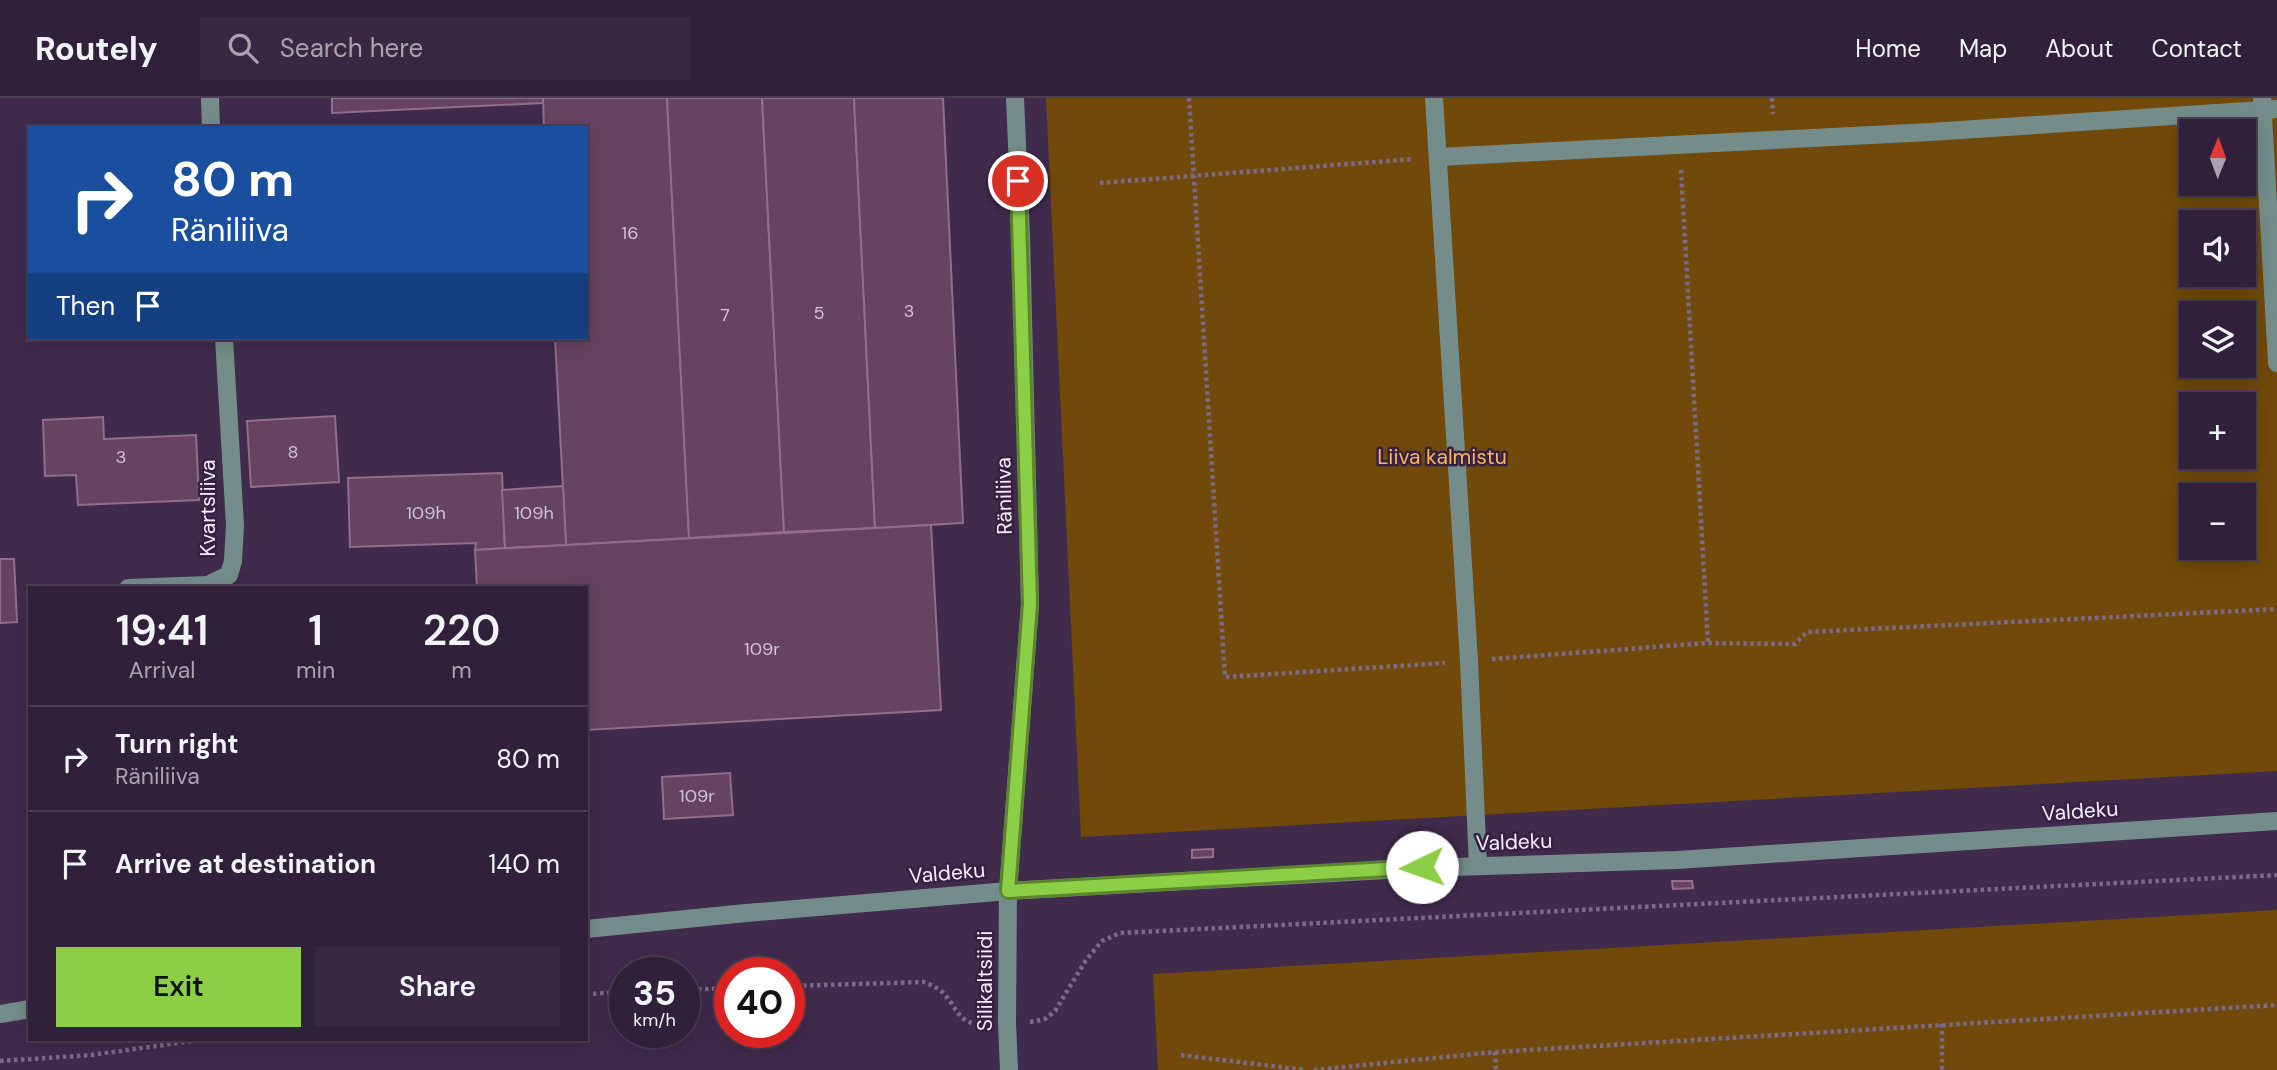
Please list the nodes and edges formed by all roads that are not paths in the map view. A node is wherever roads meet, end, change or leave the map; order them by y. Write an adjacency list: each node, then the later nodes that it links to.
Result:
1 (209, 98): 5 (street)
2 (1014, 98): 12 (street, Räniliiva)
3 (1434, 98): 6 (street)
4 (2267, 105): 6 (street); 8 (street)
5 (211, 126)
6 (1438, 157): 11 (street)
7 (224, 340): 9 (street, Kvartsliiva)
8 (2277, 363)
9 (181, 586)
10 (2277, 821): 11 (street, Valdeku)
11 (1478, 866): 12 (street, Valdeku)
12 (1008, 891): 13 (street, Valdeku); 16 (street, Silikaltsiidi)
13 (588, 929)
14 (28, 1009): 15 (street)
15 (0, 1014)
16 (1009, 1070)

